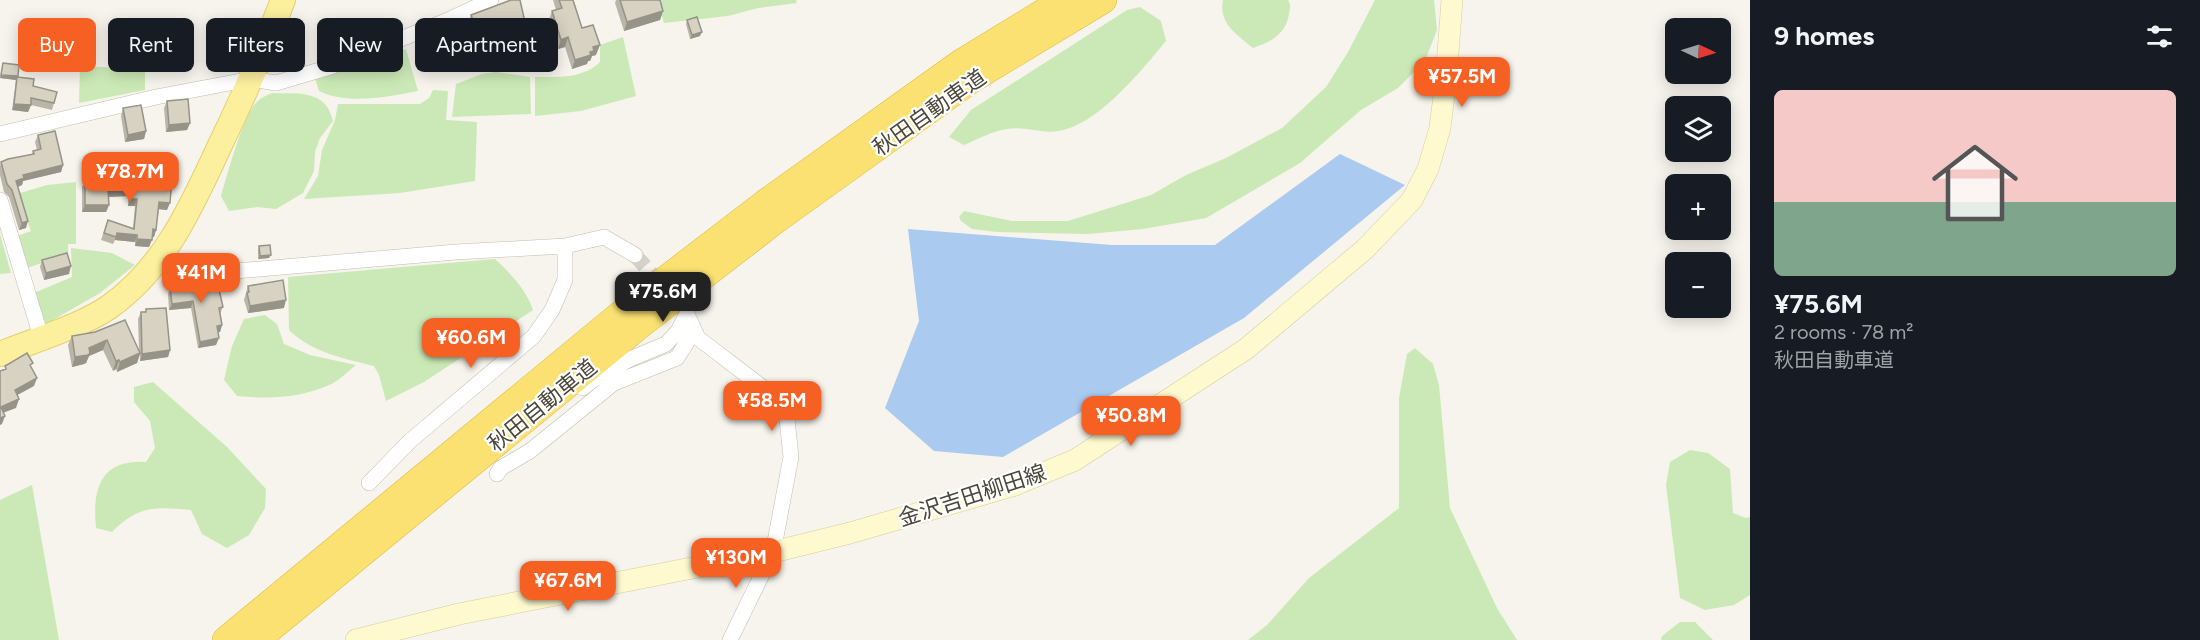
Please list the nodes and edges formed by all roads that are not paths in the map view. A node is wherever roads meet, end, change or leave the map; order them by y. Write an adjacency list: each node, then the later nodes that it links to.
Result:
1 (283, 0): 6 (main road)
2 (491, 0): 6 (street)
3 (1064, 0): 19 (highway, 秋田自動車道)
4 (1103, 0): 15 (highway, 秋田自動車道)
5 (1452, 0): 18 (main road, 金沢吉田柳田線)
6 (251, 80): 7 (street); 11 (main road)
7 (0, 134)
8 (0, 200): 13 (street)
9 (565, 246): 10 (street); 11 (street); 17 (street)
10 (635, 255)
11 (158, 259): 13 (main road)
12 (694, 331): 15 (street); 16 (street); 18 (street)
13 (41, 337): 14 (main road)
14 (0, 354)
15 (492, 446): 20 (highway, 秋田自動車道)
16 (497, 474)
17 (369, 483)
18 (773, 552): 21 (main road, 金沢吉田柳田線); 22 (street)
19 (226, 640)
20 (256, 640)
21 (356, 640)
22 (730, 640)

